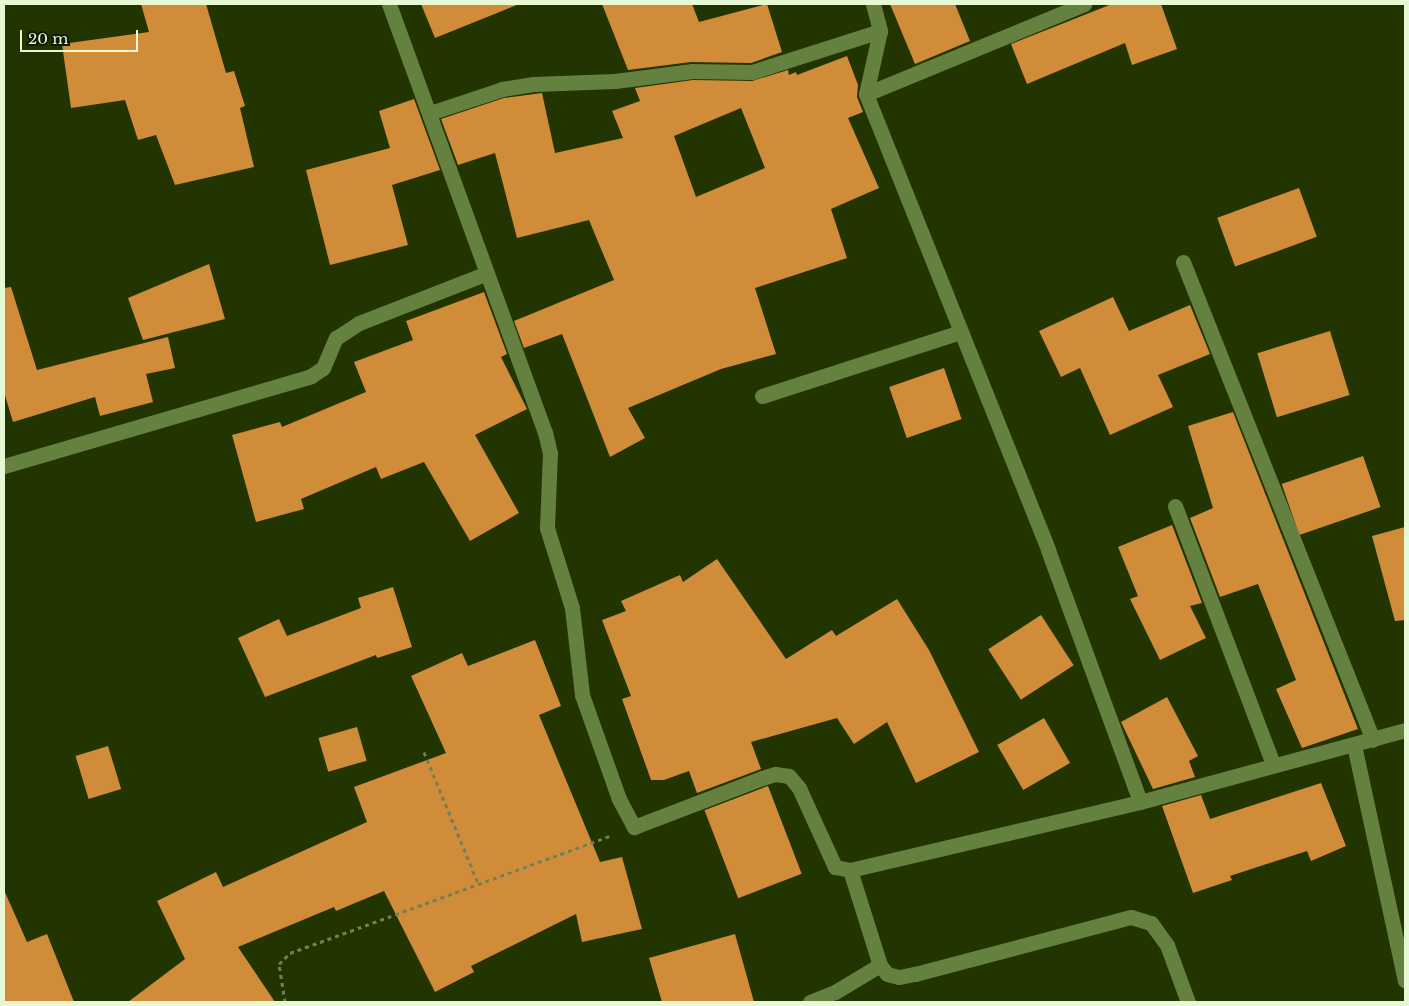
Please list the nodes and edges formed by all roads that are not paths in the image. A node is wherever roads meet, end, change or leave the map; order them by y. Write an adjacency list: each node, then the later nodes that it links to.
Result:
1 (389, 4): 6 (street)
2 (873, 4): 4 (street)
3 (1084, 4): 5 (street)
4 (880, 31): 5 (street); 6 (street)
5 (866, 94): 9 (street)
6 (430, 113): 8 (street)
7 (1183, 262): 14 (street)
8 (487, 273): 11 (street); 18 (street)
9 (960, 332): 10 (street); 17 (street)
10 (762, 396)
11 (4, 466)
12 (1175, 506): 16 (street)
13 (1405, 730): 14 (street)
14 (1374, 740): 15 (street)
15 (1354, 745): 16 (street); 20 (street)
16 (1273, 764): 17 (street)
17 (1140, 802): 18 (street)
18 (850, 870): 19 (street)
19 (880, 965): 21 (street); 22 (street)
20 (1405, 981)
21 (810, 1002)
22 (1188, 1002)

